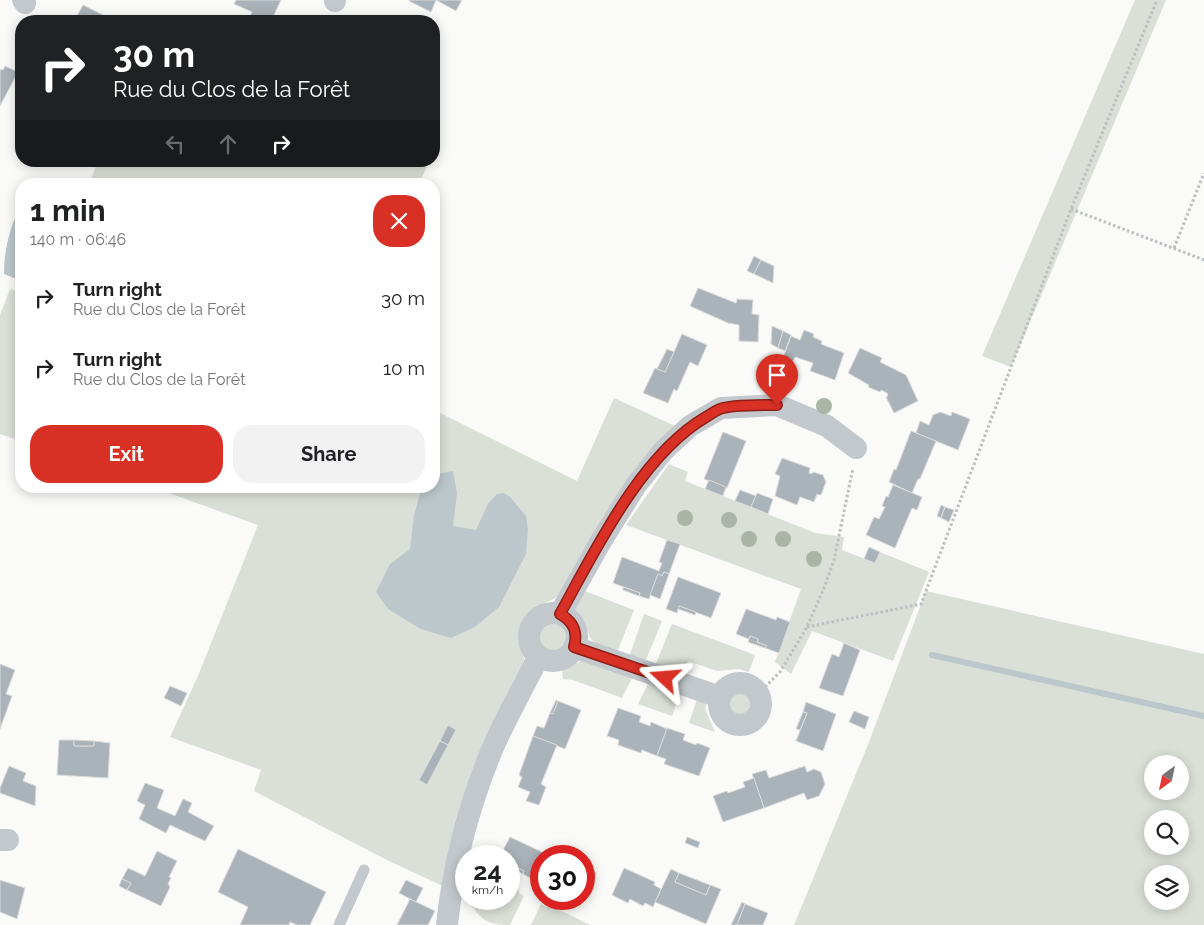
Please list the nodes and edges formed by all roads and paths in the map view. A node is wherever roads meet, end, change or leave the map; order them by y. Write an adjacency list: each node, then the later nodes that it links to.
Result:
1 (1157, 0): 3 (path)
2 (1204, 173): 4 (path)
3 (1071, 210): 4 (path); 8 (path)
4 (1174, 248): 5 (path)
5 (1204, 260)
6 (856, 448): 7 (street); 8 (path)
7 (560, 614): 9 (street); 10 (street)
8 (806, 627): 11 (path)
9 (574, 647): 10 (street); 12 (street)
10 (539, 656): 15 (street)
11 (758, 694): 12 (street); 12 (street)
12 (720, 697)
13 (364, 870): 14 (lane)
14 (339, 925)
15 (448, 925)

